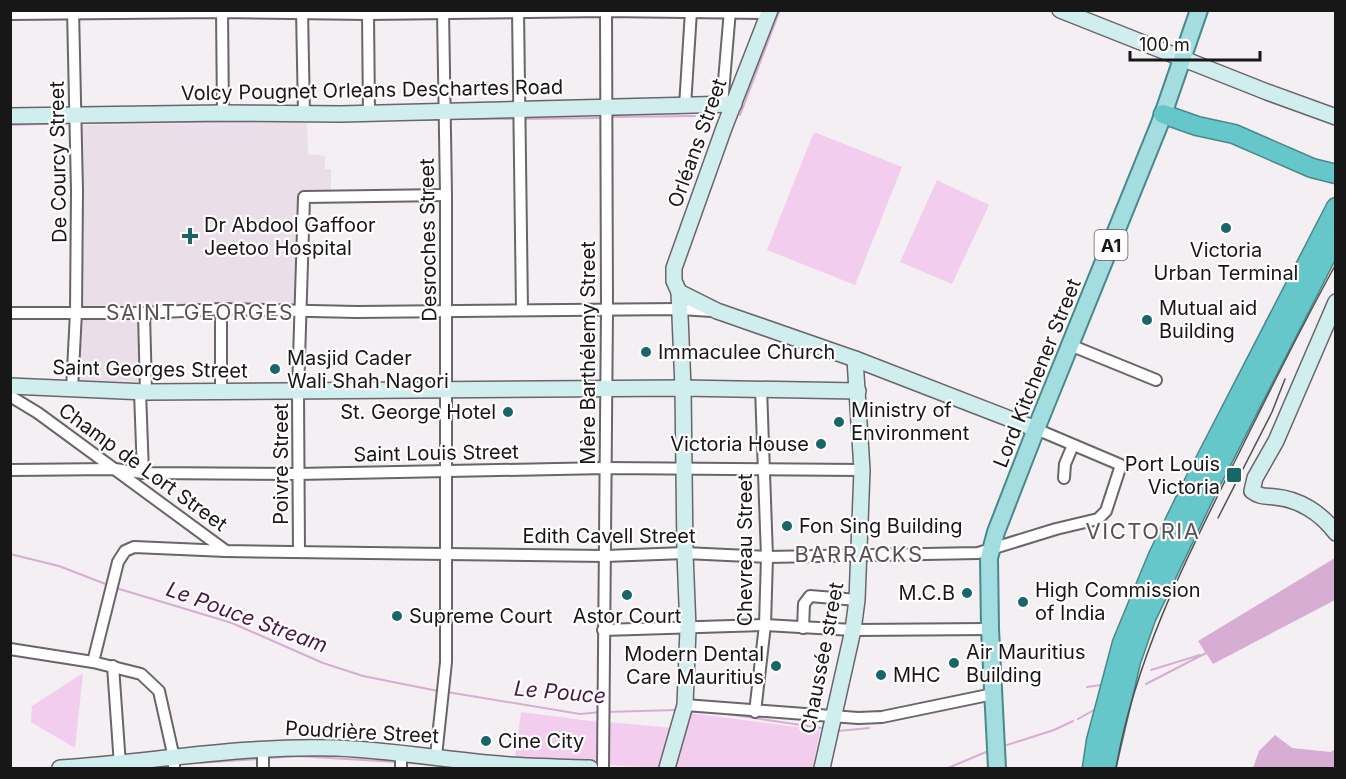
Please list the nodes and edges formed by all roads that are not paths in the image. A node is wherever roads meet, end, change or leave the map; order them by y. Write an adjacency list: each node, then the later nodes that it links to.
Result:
1 (1060, 10): 14 (street)
2 (1200, 10): 14 (main road, Lord Kitchener Street / A1)
3 (222, 11): 8 (street); 9 (street); 18 (street)
4 (518, 11): 5 (street); 10 (street); 24 (street)
5 (606, 11): 6 (street); 22 (street, Mère Barthélemy Street)
6 (691, 11): 7 (street); 16 (street)
7 (730, 11): 11 (street); 15 (street)
8 (74, 12): 12 (street); 27 (street, De Courcy Street)
9 (302, 12): 13 (street); 20 (street)
10 (443, 12): 13 (street); 26 (street, Desroches Street)
11 (769, 12): 15 (street, Orléans Street)
12 (10, 14)
13 (368, 14): 19 (street)
14 (1183, 60): 21 (main road, Lord Kitchener Street / A1); 25 (street)
15 (728, 104): 17 (street, Volcy Pougnet Orleans Deschartes Road); 28 (street, Orléans Street)
16 (685, 106): 17 (street, Volcy Pougnet Orleans Deschartes Road); 22 (street, Volcy Pougnet Orleans Deschartes Road)
17 (703, 106): 28 (street)
18 (223, 113): 20 (street, Volcy Pougnet Orleans Deschartes Road); 27 (street, Volcy Pougnet Orleans Deschartes Road)
19 (369, 113): 20 (street, Volcy Pougnet Orleans Deschartes Road); 26 (street, Volcy Pougnet Orleans Deschartes Road)
20 (304, 114)
21 (1163, 114): 29 (highway); 46 (main road, Lord Kitchener Street / A1)
22 (606, 115): 24 (street, Volcy Pougnet Orleans Deschartes Road); 40 (street, Mère Barthélemy Street)
23 (10, 116): 27 (street, Volcy Pougnet Orleans Deschartes Road)
24 (519, 116): 26 (street, Volcy Pougnet Orleans Deschartes Road); 39 (street)
25 (1335, 117)
26 (445, 118): 30 (street, Desroches Street)
27 (76, 120): 42 (street, De Courcy Street)
28 (725, 125): 34 (street, Orléans Street)
29 (1335, 174)
30 (446, 195): 38 (street, Poivre Street); 43 (street, Desroches Street)
31 (1335, 198): 33 (highway)
32 (1335, 207): 33 (highway)
33 (1332, 236): 95 (highway)
34 (679, 292): 37 (street, Orléans Street); 41 (street)
35 (1335, 302): 73 (street)
36 (221, 309): 38 (street); 45 (street); 58 (street)
37 (680, 309): 40 (street); 41 (street); 49 (street, Orléans Street)
38 (300, 310): 43 (street); 59 (street, Poivre Street)
39 (522, 310): 40 (street); 43 (street)
40 (607, 310): 52 (street, Mère Barthélemy Street)
41 (717, 311): 47 (street)
42 (76, 312): 44 (street); 45 (street); 54 (street, De Courcy Street)
43 (446, 312): 55 (street, Desroches Street)
44 (10, 313)
45 (144, 313): 57 (street)
46 (1070, 345): 48 (street); 61 (main road, Lord Kitchener Street / A1)
47 (855, 358): 56 (street, Chaussée street); 61 (street)
48 (1155, 380)
49 (683, 387): 51 (street, Saint Georges Street); 52 (street, Saint Georges Street); 65 (street, Orléans Street)
50 (38, 388): 53 (street, Saint Georges Street); 54 (street, Saint Georges Street); 60 (street, Champ de Lort Street)
51 (761, 388): 56 (street, Saint Georges Street); 68 (street, Chevreau Street)
52 (606, 389): 55 (street, Saint Georges Street); 63 (street, Mère Barthélemy Street)
53 (12, 390): 60 (street, Champ de Lort Street)
54 (72, 390): 57 (street, Saint Georges Street)
55 (447, 390): 59 (street, Saint Georges Street); 67 (street, Desroches Street)
56 (858, 391): 69 (street, Chaussée street)
57 (143, 392): 58 (street, Saint Georges Street); 70 (street)
58 (221, 392): 59 (street, Saint Georges Street)
59 (298, 392): 71 (street, Poivre Street)
60 (38, 413): 64 (street, Champ de Lort Street)
61 (1036, 429): 62 (street); 74 (main road, Lord Kitchener Street / A1)
62 (1073, 445): 72 (street); 74 (street, Edith Cavell Street)
63 (606, 468): 65 (street, Saint Louis Street); 67 (street, Saint Louis Street); 80 (street, Mère Barthélemy Street)
64 (115, 469): 66 (street, Saint Louis Street); 70 (street, Saint Louis Street); 75 (street, Champ de Lort Street)
65 (684, 469): 68 (street, Saint Louis Street); 77 (street, Orléans Street)
66 (10, 470)
67 (446, 470): 71 (street, Saint Louis Street); 78 (street, Desroches Street)
68 (764, 470): 69 (street, Saint Louis Street); 81 (street, Chevreau Street)
69 (862, 470): 79 (street, Chaussée street)
70 (143, 473): 71 (street, Saint Louis Street)
71 (298, 474): 76 (street, Poivre Street)
72 (1064, 478)
73 (1335, 533)
74 (991, 550): 79 (street, Edith Cavell Street); 86 (main road, A1)
75 (226, 551): 76 (street, Edith Cavell Street); 90 (street, Edith Cavell Street)
76 (299, 552): 78 (street, Edith Cavell Street)
77 (685, 553): 80 (street, Edith Cavell Street); 81 (street, Edith Cavell Street); 84 (street, Orléans Street)
78 (446, 554): 80 (street, Edith Cavell Street); 98 (street, Desroches Street)
79 (860, 555): 81 (street, Edith Cavell Street); 82 (street, Chaussée street)
80 (605, 556): 87 (street, Mère Barthélemy Street)
81 (767, 557): 83 (street, Chevreau Street)
82 (858, 600): 85 (street); 88 (street, Chaussée street)
83 (765, 625): 84 (street); 85 (street); 94 (street, Chevreau Street)
84 (688, 628): 87 (street); 93 (street, Orléans Street)
85 (803, 628): 88 (street)
86 (990, 629): 88 (street); 92 (main road, A1)
87 (603, 630): 107 (street, Mère Barthélemy Street)
88 (853, 630): 96 (street, Chaussée street)
89 (10, 649): 90 (street)
90 (93, 662): 91 (street)
91 (113, 666): 101 (street); 102 (street)
92 (993, 700): 96 (street); 99 (main road, A1)
93 (685, 705): 94 (street); 108 (street, Orléans Street)
94 (755, 712): 96 (street)
95 (1110, 715): 110 (highway); 111 (highway)
96 (832, 717): 109 (street, Chaussée street)
97 (263, 749): 100 (street, Poudrière Street); 101 (street, Poudrière Street); 105 (street)
98 (436, 756): 100 (street, Poudrière Street); 103 (street, Poudrière Street)
99 (997, 757)
100 (401, 761)
101 (174, 763): 102 (street, Poudrière Street)
102 (120, 765): 104 (street, Poudrière Street)
103 (499, 766): 106 (street, Poudrière Street)
104 (60, 768)
105 (263, 768)
106 (590, 768)
107 (603, 768)
108 (667, 768)
109 (822, 768)
110 (1092, 768)
111 (1106, 768)

